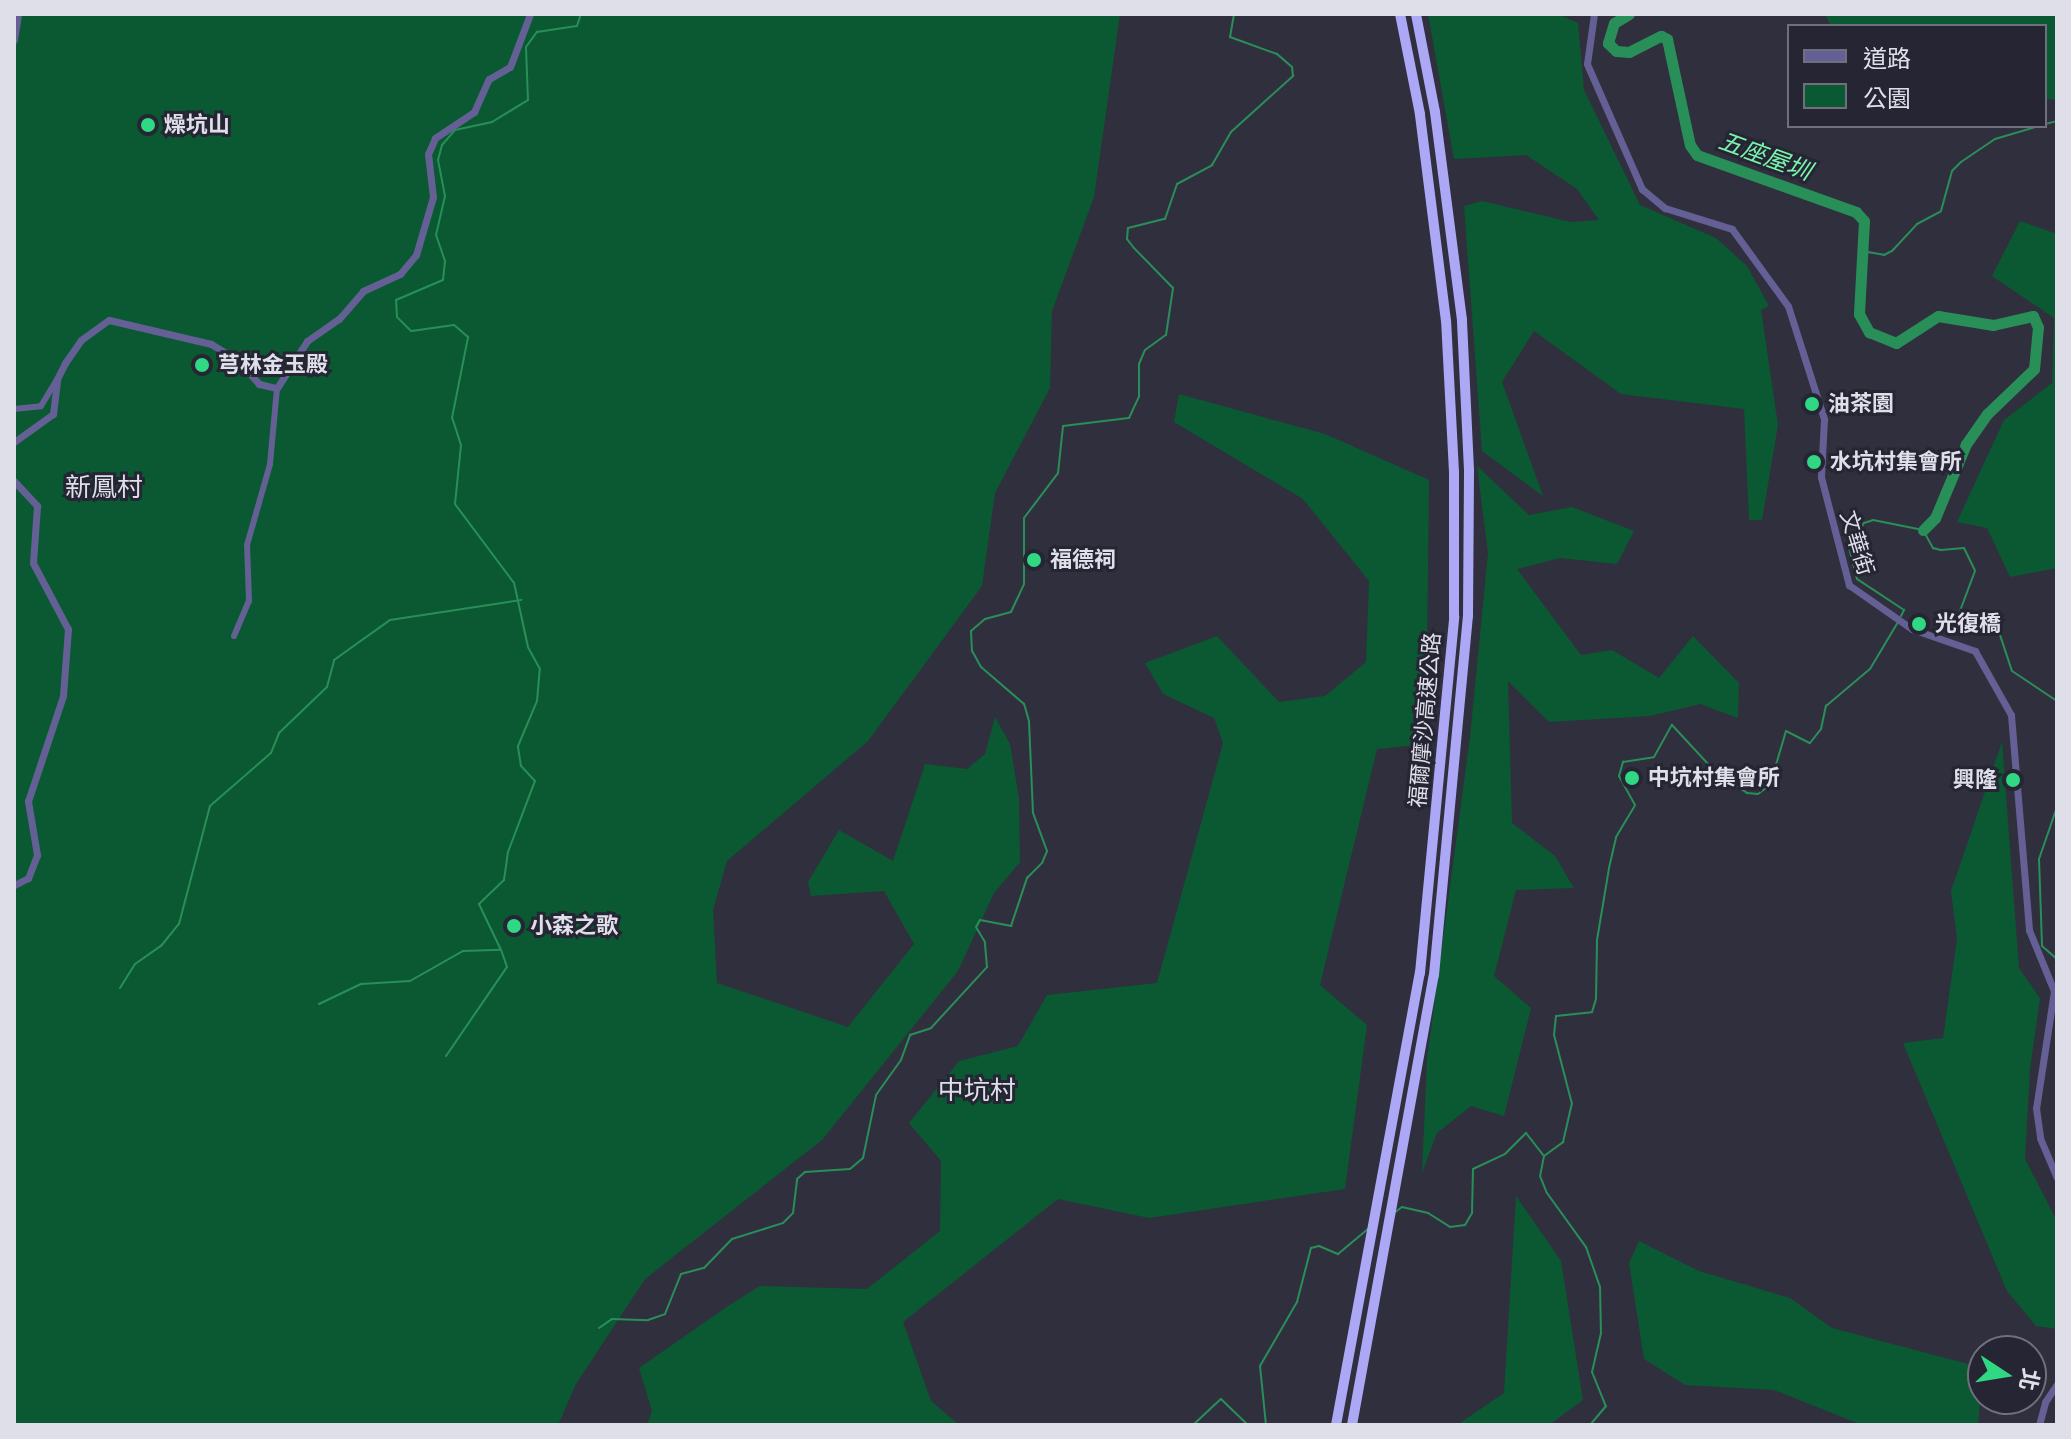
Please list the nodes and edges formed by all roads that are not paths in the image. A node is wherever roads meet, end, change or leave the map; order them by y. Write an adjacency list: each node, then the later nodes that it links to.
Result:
1 (18, 14): 6 (street)
2 (530, 14): 8 (street)
3 (1400, 14): 16 (highway, 福爾摩沙高速公路)
4 (1416, 14): 17 (highway, 福爾摩沙高速公路)
5 (1594, 14): 14 (street, 文華街)
6 (14, 40)
7 (57, 379): 8 (street); 9 (street); 10 (street)
8 (277, 388): 12 (street)
9 (14, 409)
10 (14, 442)
11 (14, 481): 13 (street)
12 (234, 636)
13 (14, 885)
14 (2057, 1178)
15 (2057, 1384): 18 (street)
16 (1336, 1425)
17 (1352, 1425)
18 (2039, 1425)

